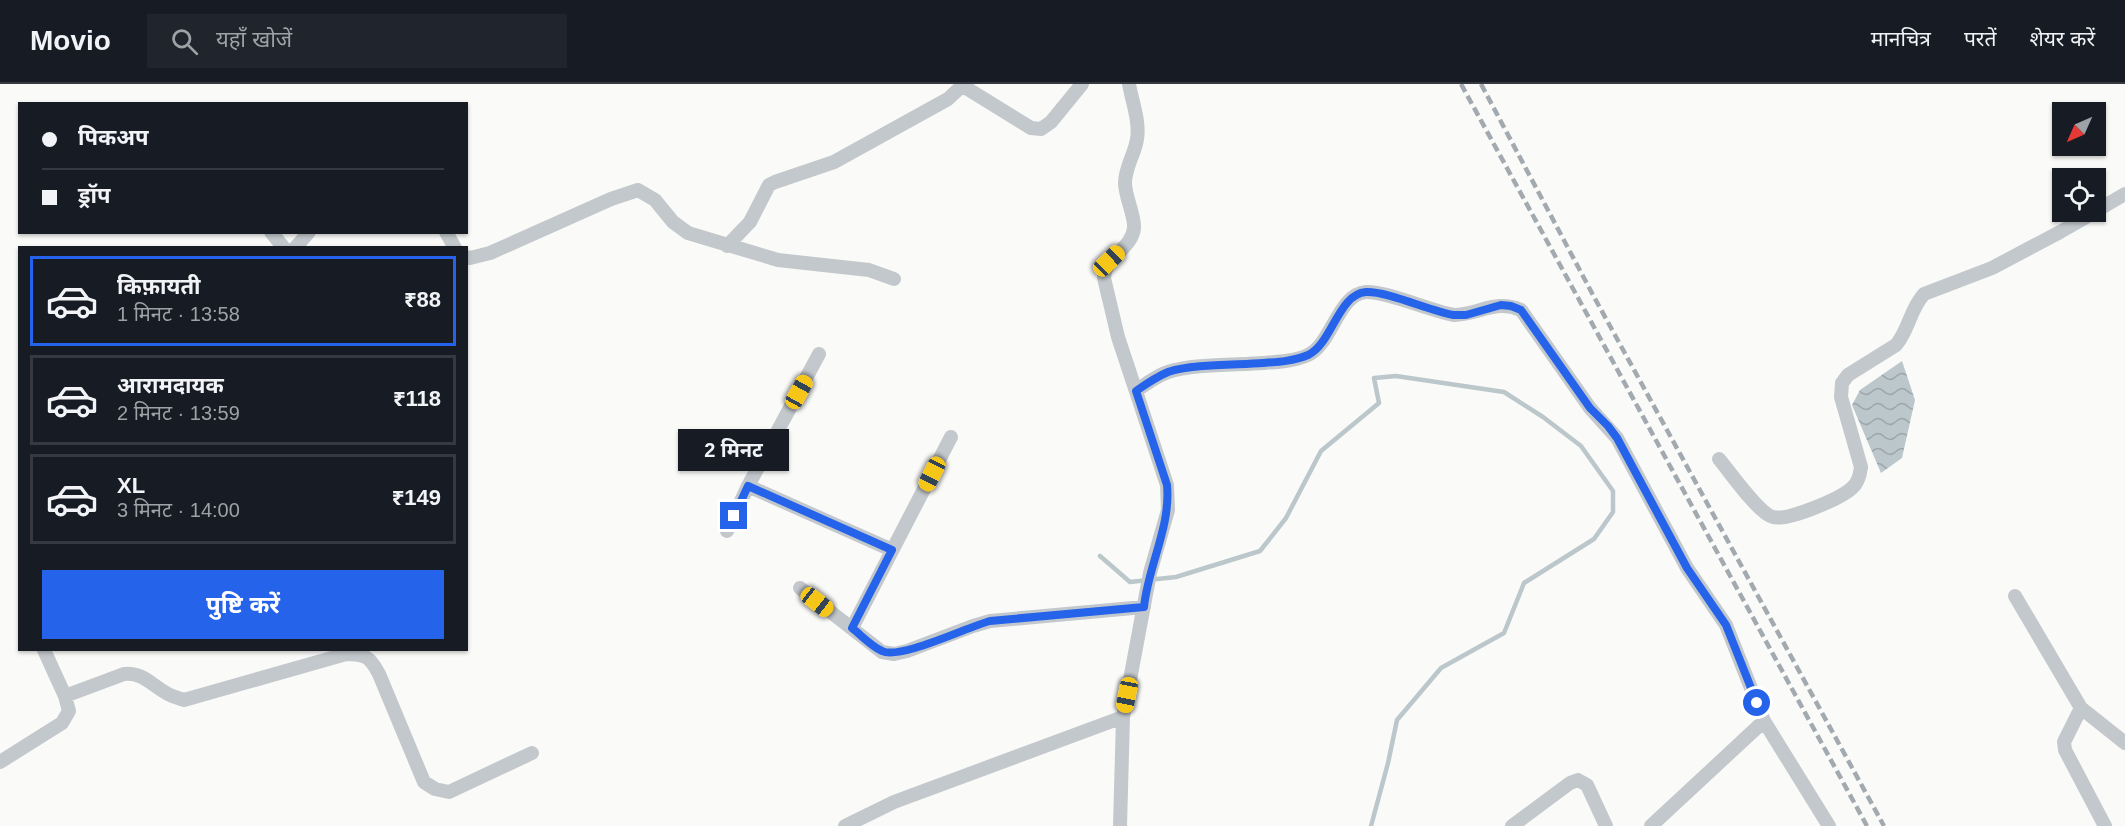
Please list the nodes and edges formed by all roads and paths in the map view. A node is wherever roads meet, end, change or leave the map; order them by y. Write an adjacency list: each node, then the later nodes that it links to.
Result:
1 (1082, 84): 3 (street)
2 (1129, 84): 15 (street)
3 (963, 85): 11 (street)
4 (2125, 194): 5 (street)
5 (2106, 205)
6 (2077, 222): 17 (street)
7 (273, 234): 9 (street)
8 (307, 234): 10 (street)
9 (282, 246)
10 (297, 246)
11 (727, 246): 12 (street); 13 (street)
12 (468, 257)
13 (894, 279)
14 (819, 354): 18 (street)
15 (1136, 391): 23 (street); 29 (street)
16 (951, 437): 20 (street)
17 (1719, 459)
18 (748, 486): 19 (street); 20 (street)
19 (727, 531)
20 (892, 550): 24 (street)
21 (800, 588): 24 (street)
22 (2015, 596): 27 (street)
23 (1144, 605): 24 (street); 28 (street)
24 (852, 628)
25 (44, 651): 26 (street)
26 (65, 696): 31 (street); 32 (street)
27 (2081, 708): 30 (street); 39 (street)
28 (1123, 717): 33 (street); 34 (street)
29 (1764, 721): 37 (street); 38 (street)
30 (2125, 743)
31 (532, 753)
32 (0, 762)
33 (845, 826)
34 (1120, 826)
35 (1512, 826): 36 (street)
36 (1606, 826)
37 (1651, 826)
38 (1829, 826)
39 (2105, 826)

